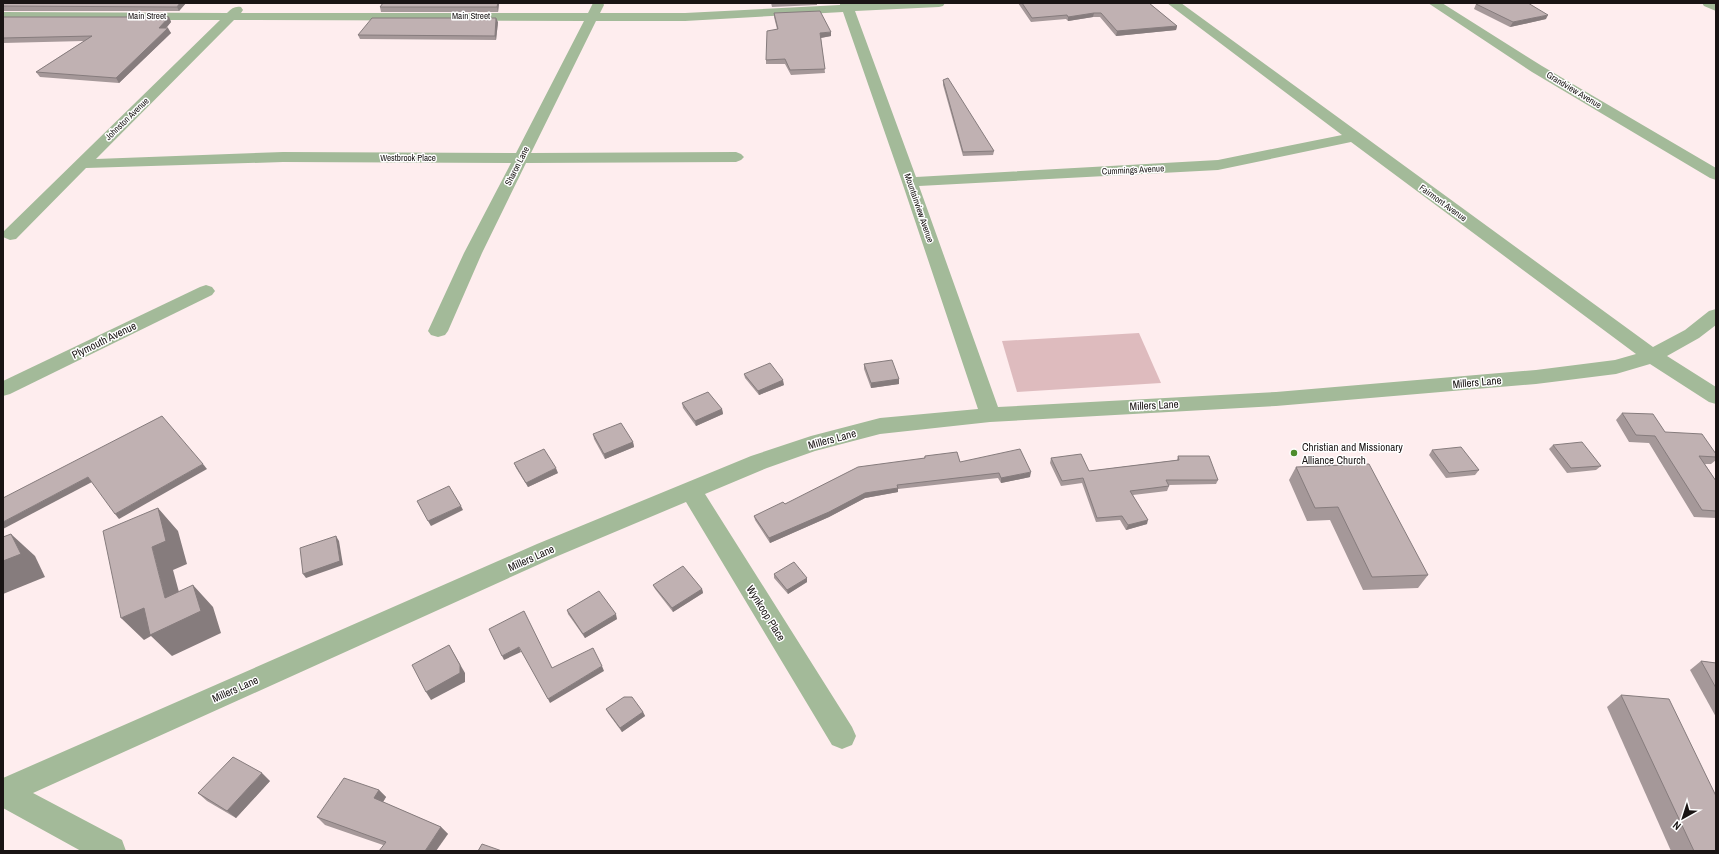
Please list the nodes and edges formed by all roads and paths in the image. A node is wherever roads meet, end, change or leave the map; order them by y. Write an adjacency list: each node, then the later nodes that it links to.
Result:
1 (244, 3): 10 (street, Johnston Avenue)
2 (938, 3): 6 (street, Main Street)
3 (1173, 3): 11 (street, Fairmont Avenue)
4 (1434, 3): 15 (street, Grandview Avenue)
5 (1708, 3): 7 (street)
6 (847, 6): 8 (street, Main Street); 16 (street, Mountainview Avenue)
7 (1716, 7)
8 (596, 10): 10 (street, Main Street); 13 (street, Sharon Lane)
9 (3, 16): 10 (street, Main Street)
10 (231, 16): 14 (street, Johnston Avenue)
11 (1353, 137): 16 (street, Cummings Avenue); 21 (street, Fairmont Avenue)
12 (736, 157): 13 (street, Westbrook Place)
13 (520, 158): 14 (street, Westbrook Place); 20 (street, Sharon Lane)
14 (80, 164): 17 (street, Johnston Avenue)
15 (1716, 175)
16 (910, 182): 24 (street, Mountainview Avenue)
17 (10, 236)
18 (206, 291): 22 (street, Plymouth Avenue)
19 (1716, 315): 21 (street, Millers Lane)
20 (438, 331)
21 (1652, 356): 23 (street, Fairmont Avenue); 24 (street, Millers Lane)
22 (3, 389)
23 (1716, 397)
24 (990, 415): 25 (street, Millers Lane)
25 (691, 490): 26 (street, Wynkoop Place); 27 (street, Millers Lane)
26 (842, 736)
27 (3, 792): 28 (street)
28 (111, 851)

